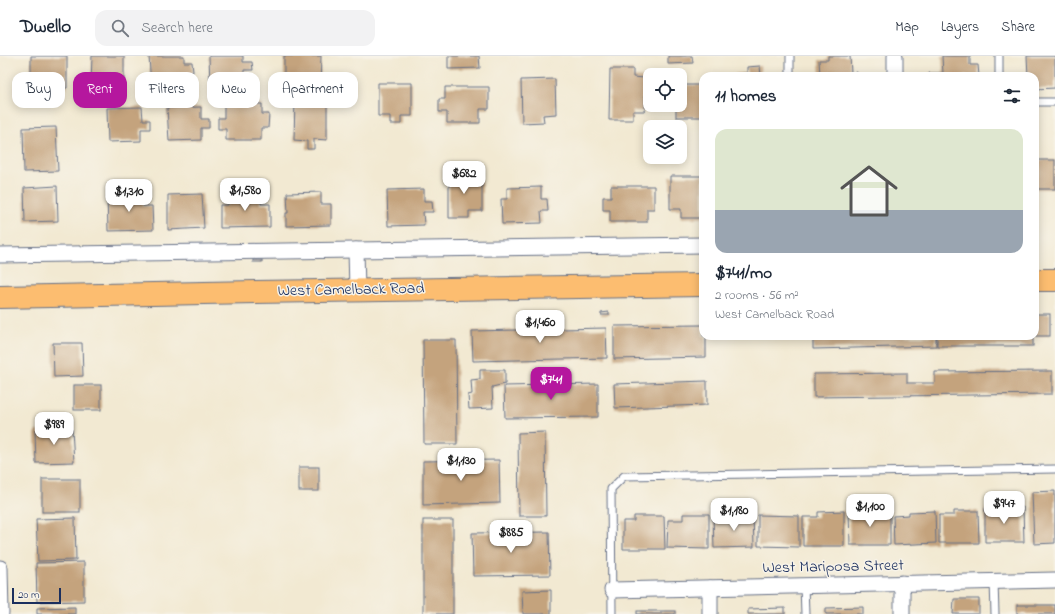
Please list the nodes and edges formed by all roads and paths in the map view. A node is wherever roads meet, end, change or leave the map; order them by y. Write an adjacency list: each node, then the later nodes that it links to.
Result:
1 (790, 56): 4 (lane)
2 (895, 56): 5 (street)
3 (999, 56): 6 (lane)
4 (790, 72)
5 (895, 72)
6 (999, 72)
7 (1039, 102): 8 (lane)
8 (1055, 102)
9 (699, 245): 10 (street)
10 (356, 250): 11 (street); 15 (street)
11 (0, 255)
12 (1039, 280): 13 (main road)
13 (1055, 280)
14 (699, 285): 15 (main road, West Camelback Road)
15 (357, 290): 16 (main road, West Camelback Road)
16 (0, 297)
17 (1055, 469): 24 (lane)
18 (0, 568): 25 (street)
19 (1055, 580): 20 (street, West Mariposa Street)
20 (994, 581): 21 (street, West Mariposa Street); 30 (lane)
21 (902, 583): 22 (street, West Mariposa Street); 29 (street)
22 (804, 585): 23 (street, West Mariposa Street); 28 (lane)
23 (710, 588): 24 (street, West Mariposa Street); 27 (street)
24 (612, 590): 26 (lane)
25 (0, 614)
26 (612, 614)
27 (710, 614)
28 (805, 614)
29 (902, 614)
30 (995, 614)

